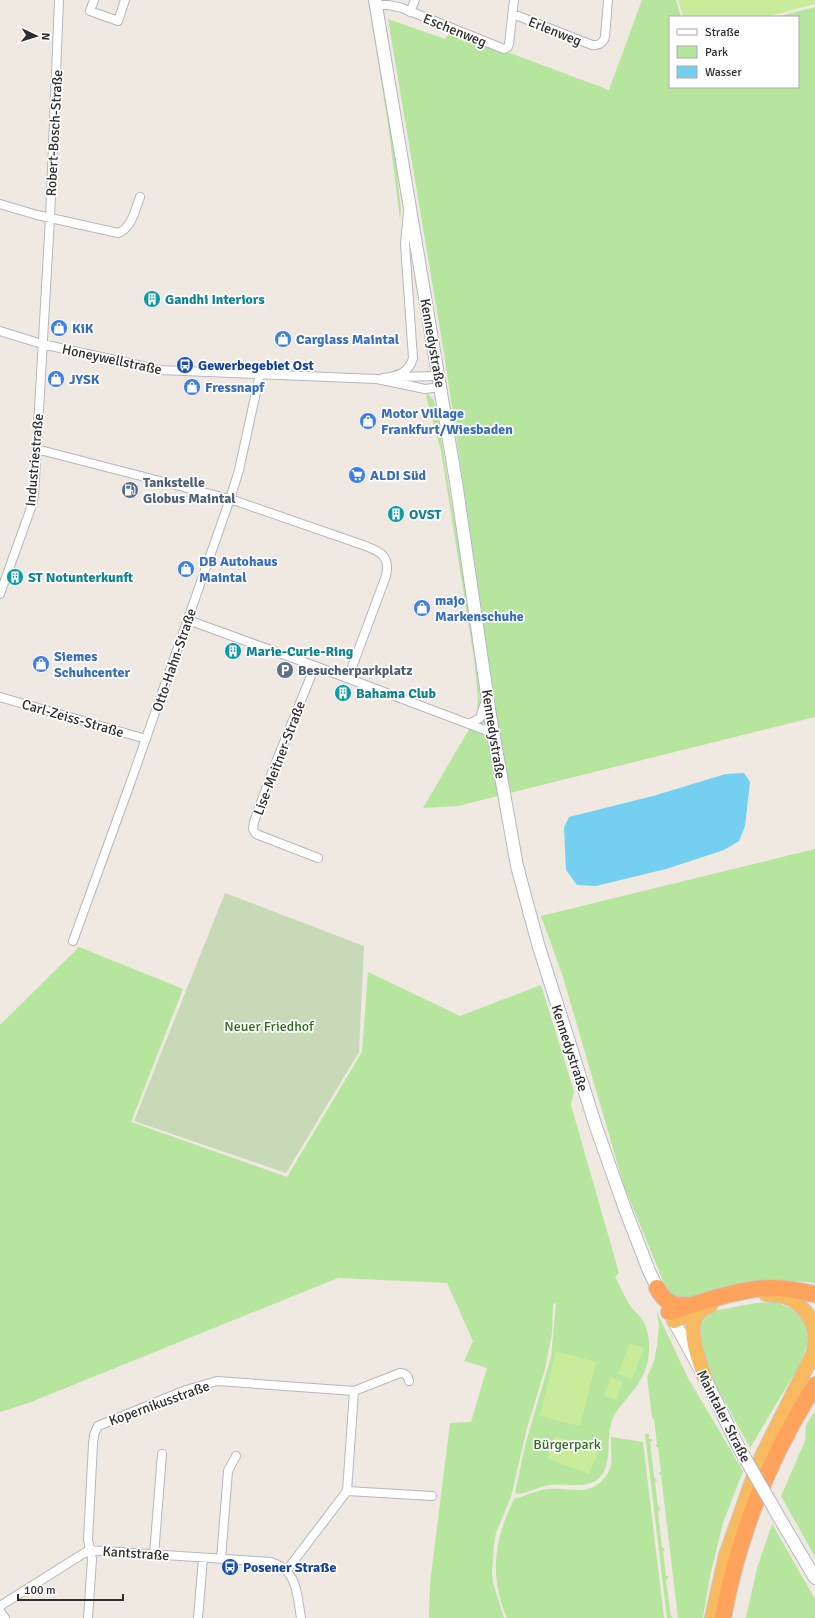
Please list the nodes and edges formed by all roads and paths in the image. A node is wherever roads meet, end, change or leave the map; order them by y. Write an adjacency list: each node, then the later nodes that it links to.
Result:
1 (59, 0): 13 (street, Robert-Bosch-Straße)
2 (94, 0): 3 (street)
3 (125, 0)
4 (415, 0): 8 (street)
5 (514, 0): 9 (street)
6 (608, 0): 9 (street, Erlenweg)
7 (375, 2): 8 (street, Eschenweg); 12 (main road, Kennedystraße)
8 (410, 12): 9 (street, Eschenweg)
9 (513, 14)
10 (140, 197): 13 (street)
11 (0, 204): 13 (street)
12 (408, 204): 17 (street, Kennedystraße); 19 (main road, Kennedystraße)
13 (50, 218): 15 (street, Robert-Bosch-Straße)
14 (0, 331): 15 (street, Honeywellstraße)
15 (42, 344): 16 (street, Honeywellstraße); 20 (street, Industriestraße)
16 (260, 374): 18 (street, Honeywellstraße); 21 (street, Otto-Hahn-Straße)
17 (392, 377): 18 (street, Kennedystraße); 19 (street)
18 (377, 379): 19 (street, Honeywellstraße)
19 (439, 382): 26 (main road, Kennedystraße)
20 (36, 449): 21 (street); 22 (street, Industriestraße)
21 (230, 499): 23 (street, Otto-Hahn-Straße); 25 (street)
22 (0, 594)
23 (188, 620): 24 (street); 30 (street, Otto-Hahn-Straße)
24 (315, 666): 25 (street); 31 (street, Lise-Meitner-Straße)
25 (348, 678): 28 (street)
26 (487, 695): 28 (street); 29 (main road, Kennedystraße)
27 (0, 696): 30 (street, Carl-Zeiss-Straße)
28 (469, 724): 29 (street)
29 (493, 733): 33 (main road, Kennedystraße)
30 (146, 739): 32 (street, Otto-Hahn-Straße)
31 (318, 858)
32 (73, 941)
33 (641, 1250): 34 (main road, Maintaler Straße)
34 (657, 1288): 36 (highway); 37 (main road, Maintaler Straße)
35 (815, 1294): 36 (highway)
36 (700, 1306): 37 (highway); 38 (highway); 41 (highway)
37 (671, 1317): 41 (main road, Maintaler Straße)
38 (815, 1337)
39 (815, 1343): 45 (highway)
40 (815, 1366): 45 (highway)
41 (705, 1378): 55 (main road, Maintaler Straße, bridge)
42 (409, 1381): 44 (street, Kopernikusstraße)
43 (815, 1385): 63 (highway)
44 (354, 1391): 48 (street); 50 (street, Kopernikusstraße)
45 (789, 1403): 62 (highway)
46 (162, 1454): 51 (street)
47 (236, 1456): 53 (street)
48 (347, 1491): 49 (street); 54 (street)
49 (432, 1496)
50 (89, 1550): 51 (street, Kantstraße); 56 (street, Kantstraße); 59 (street, Kopernikusstraße)
51 (154, 1554): 52 (street, Kantstraße)
52 (203, 1558): 53 (street, Kantstraße); 60 (street)
53 (222, 1559): 54 (street, Kantstraße)
54 (286, 1570): 61 (street)
55 (815, 1578)
56 (0, 1606)
57 (0, 1611): 58 (street)
58 (5, 1618)
59 (88, 1618)
60 (198, 1618)
61 (301, 1618)
62 (712, 1618)
63 (723, 1618)

